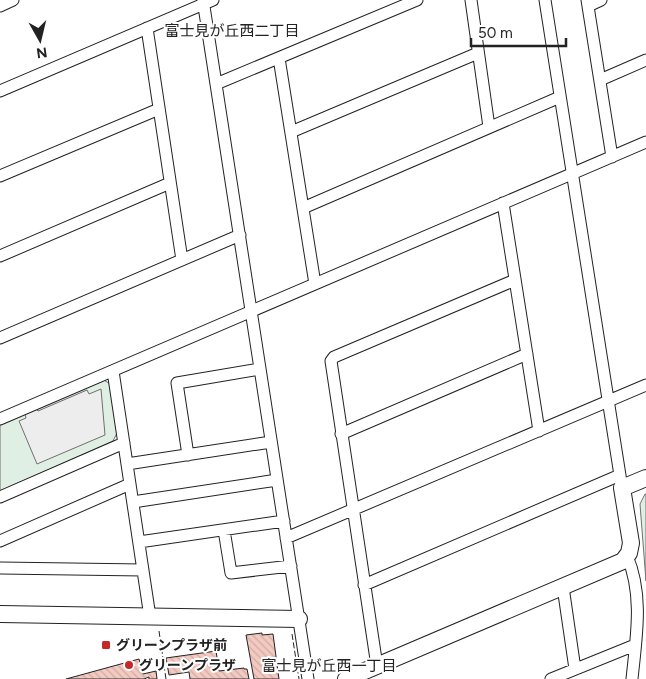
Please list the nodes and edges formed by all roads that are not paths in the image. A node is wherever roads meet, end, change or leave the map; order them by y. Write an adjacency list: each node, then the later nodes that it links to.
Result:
1 (14, 0): 9 (street)
2 (417, 0): 7 (street)
3 (471, 0): 11 (street)
4 (545, 0): 17 (street)
5 (601, 0): 8 (street)
6 (207, 1): 10 (street); 15 (street)
7 (404, 3): 12 (street)
8 (587, 3): 14 (street)
9 (0, 6)
10 (147, 28): 16 (street); 18 (street)
11 (478, 53): 19 (street); 20 (street)
12 (279, 58): 15 (street); 20 (street)
13 (646, 60): 14 (street)
14 (600, 80): 22 (street)
15 (216, 84): 28 (street)
16 (0, 91)
17 (560, 97): 19 (street); 23 (street)
18 (159, 109): 24 (street); 25 (street)
19 (489, 127): 27 (street)
20 (291, 132): 27 (street)
21 (646, 142): 22 (street)
22 (612, 157): 23 (street)
23 (572, 174): 26 (street); 39 (street)
24 (0, 176)
25 (170, 183): 29 (street); 30 (street)
26 (503, 203): 31 (street); 32 (street)
27 (303, 208): 32 (street)
28 (240, 235): 30 (street); 33 (street)
29 (0, 256)
30 (182, 260): 34 (street)
31 (515, 280): 35 (street); 43 (street)
32 (315, 284): 33 (street)
33 (251, 312): 36 (street); 37 (street)
34 (0, 338)
35 (527, 354): 42 (street); 43 (street)
36 (260, 369): 44 (street); 46 (street)
37 (113, 371): 41 (street); 45 (street)
38 (646, 386): 39 (street)
39 (608, 402): 42 (street); 50 (street)
40 (0, 415): 41 (street)
41 (0, 419)
42 (539, 431): 54 (street)
43 (341, 434): 54 (street)
44 (272, 442): 46 (street); 49 (street)
45 (124, 443): 47 (street); 52 (street)
46 (188, 455): 47 (street)
47 (127, 464): 51 (street)
48 (646, 478): 50 (street)
49 (277, 480): 53 (street); 55 (street)
50 (621, 482): 60 (street); 64 (street)
51 (130, 484): 53 (street); 58 (street)
52 (0, 497)
53 (133, 502): 59 (street)
54 (352, 510): 57 (street); 64 (street)
55 (284, 521): 56 (street); 57 (street)
56 (224, 530): 59 (street); 61 (street)
57 (286, 538): 61 (street)
58 (0, 541)
59 (139, 542): 63 (street)
60 (627, 556): 65 (street); 69 (street)
61 (291, 566): 68 (street)
62 (0, 568): 63 (street)
63 (143, 570): 67 (street)
64 (364, 585): 70 (street)
65 (563, 587): 70 (street); 71 (street)
66 (0, 614): 67 (street)
67 (150, 617): 68 (street)
68 (299, 619): 72 (street)
69 (635, 645): 71 (street); 75 (street)
70 (377, 666): 73 (street)
71 (575, 669): 74 (street)
72 (308, 679)
73 (346, 679)
74 (551, 679)
75 (632, 679)

